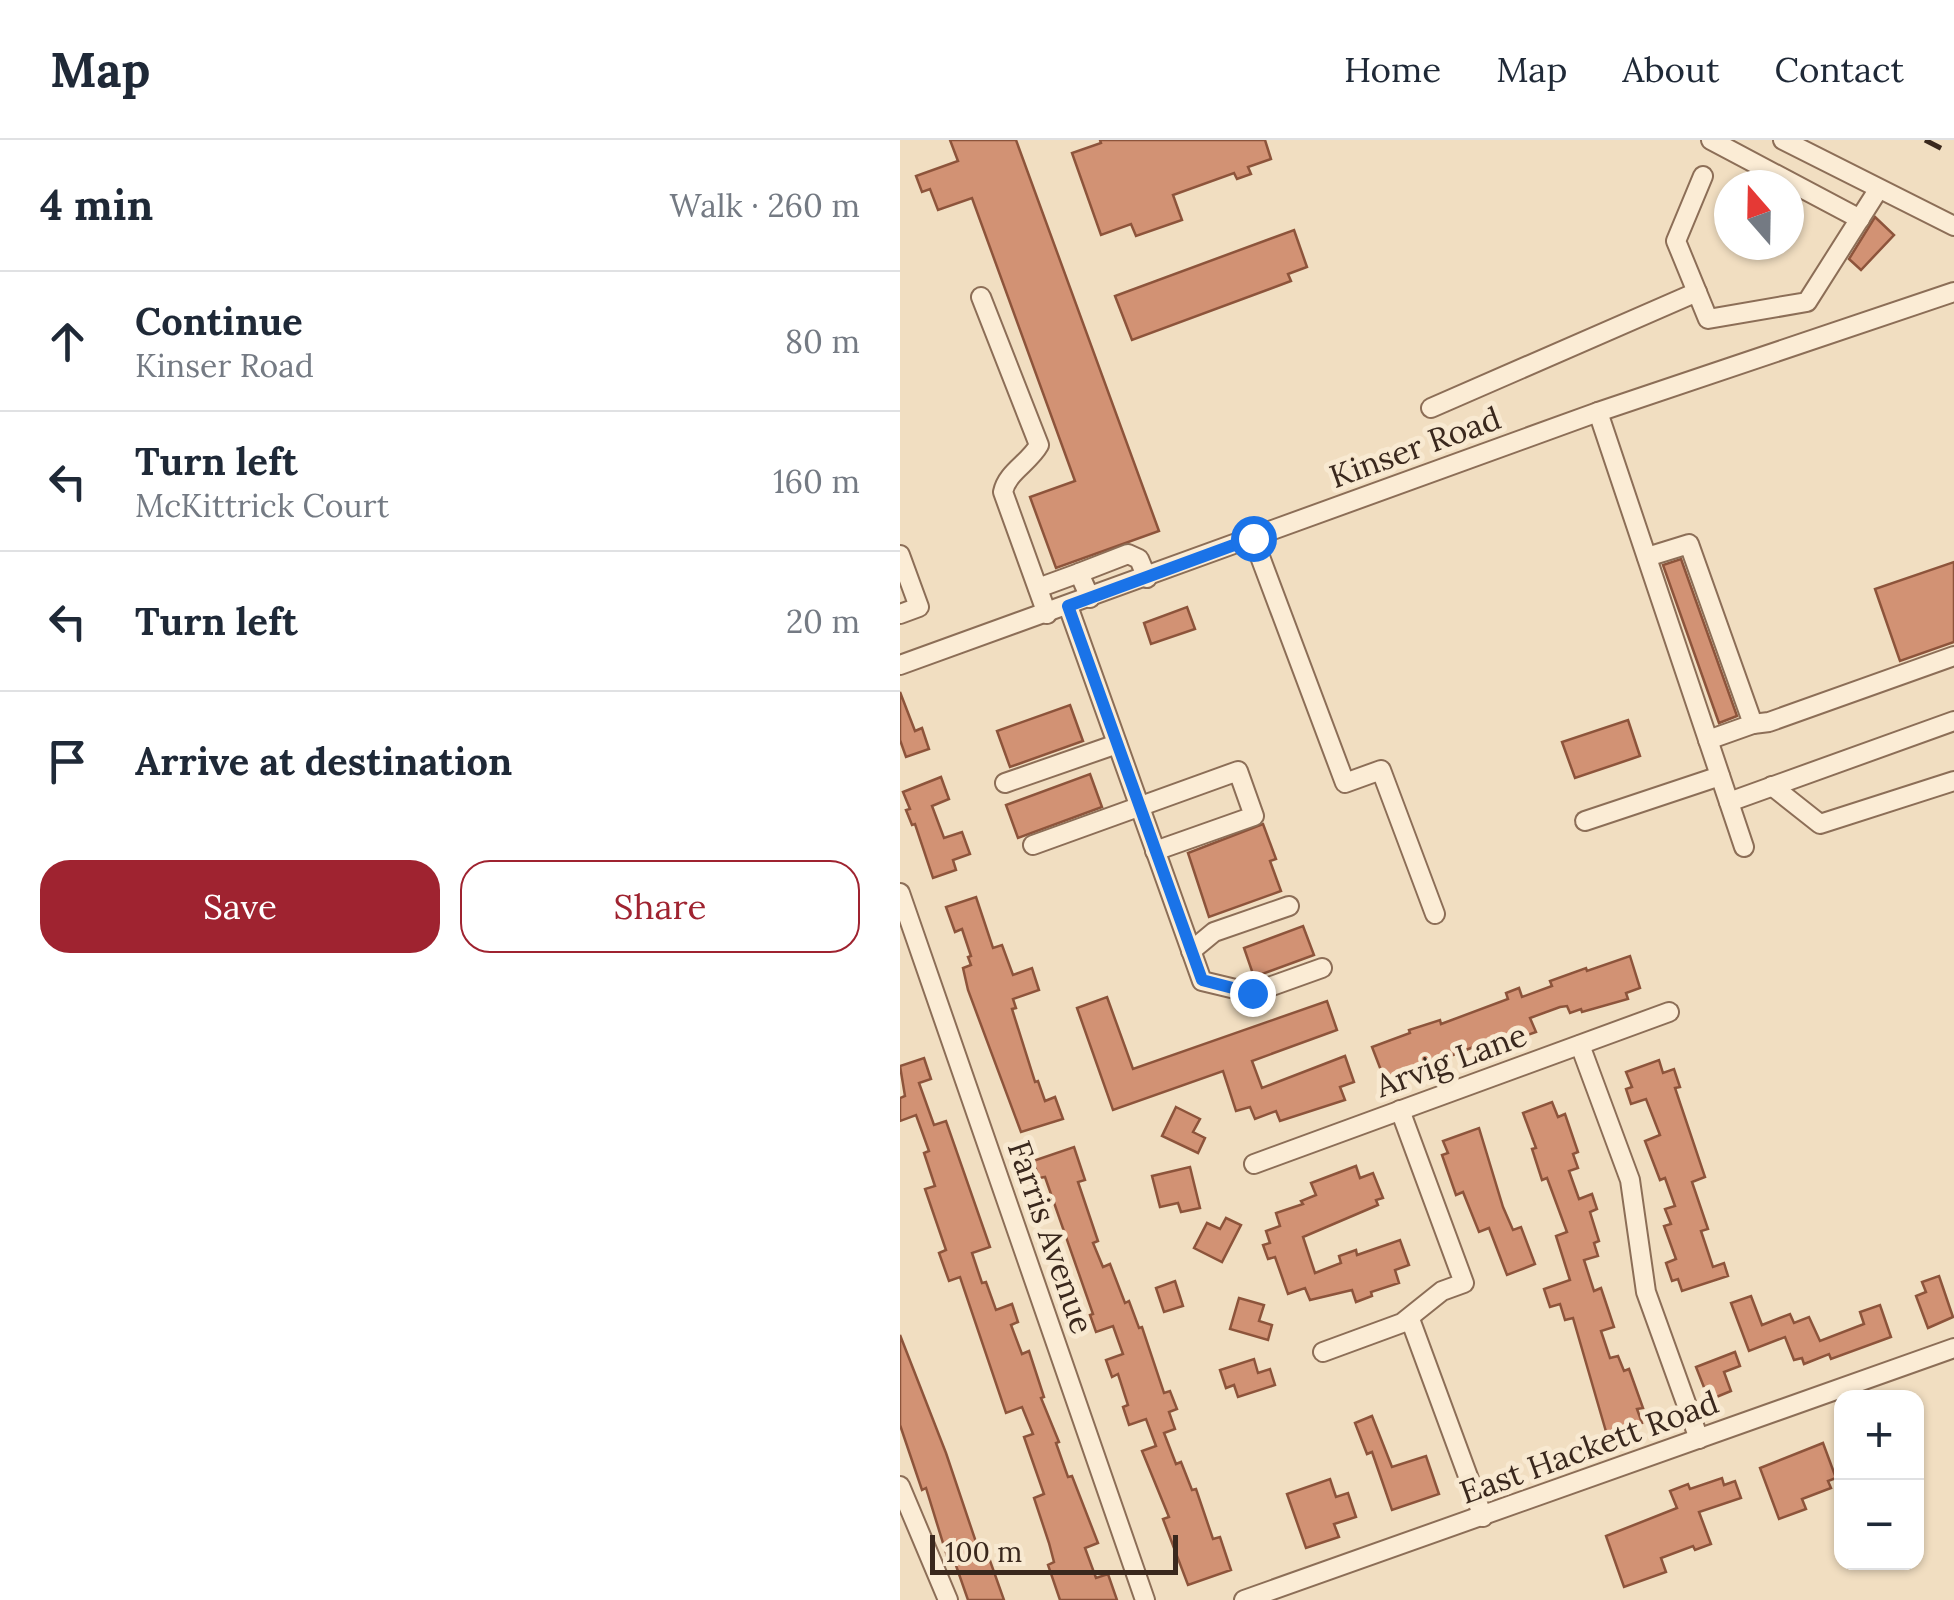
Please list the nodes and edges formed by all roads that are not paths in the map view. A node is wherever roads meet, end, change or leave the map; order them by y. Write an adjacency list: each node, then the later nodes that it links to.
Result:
1 (1711, 140): 5 (street)
2 (1783, 140): 4 (street)
3 (1703, 176): 7 (street)
4 (1878, 190): 5 (street); 6 (street)
5 (1860, 219): 7 (street)
6 (1954, 226)
7 (1697, 292): 10 (street)
8 (1954, 292): 11 (street, Kinser Road)
9 (981, 297): 17 (street)
10 (1431, 408)
11 (1598, 412): 12 (street, Kinser Road); 14 (street)
12 (1253, 538): 16 (street, Kinser Road); 40 (street)
13 (900, 555): 20 (street)
14 (1647, 558): 25 (street); 26 (street)
15 (1079, 573): 16 (street); 17 (street); 18 (street)
16 (1147, 578): 18 (street, Kinser Road)
17 (1038, 588): 21 (street)
18 (1090, 598): 19 (street, Kinser Road)
19 (1068, 606): 21 (street, Kinser Road); 27 (street)
20 (900, 614)
21 (1047, 614): 23 (street, Kinser Road)
22 (1954, 656): 25 (street)
23 (900, 666)
24 (1954, 721): 31 (street)
25 (1753, 724): 26 (street)
26 (1708, 740): 28 (street)
27 (1117, 744): 30 (street); 33 (street)
28 (1720, 776): 32 (street); 34 (street)
29 (1954, 780): 31 (street)
30 (1005, 783)
31 (1772, 786): 32 (street)
32 (1729, 802): 36 (street)
33 (1140, 806): 35 (street); 37 (street); 37 (street)
34 (1585, 821)
35 (1032, 845)
36 (1744, 846)
37 (1156, 851): 41 (street)
38 (900, 893): 54 (street, Farris Avenue)
39 (1289, 906): 41 (street)
40 (1436, 914)
41 (1191, 951): 42 (street)
42 (1322, 968)
43 (1669, 1012): 44 (street, Arvig Lane)
44 (1580, 1045): 45 (street, Arvig Lane); 50 (street)
45 (1400, 1110): 46 (street, Arvig Lane); 47 (street)
46 (1254, 1164)
47 (1410, 1318): 49 (street); 52 (street)
48 (1954, 1348): 50 (street, East Hackett Road)
49 (1323, 1352)
50 (1699, 1438): 52 (street, East Hackett Road)
51 (902, 1498): 53 (street)
52 (1483, 1517): 55 (street, East Hackett Road)
53 (948, 1600)
54 (1145, 1600)
55 (1244, 1600)

